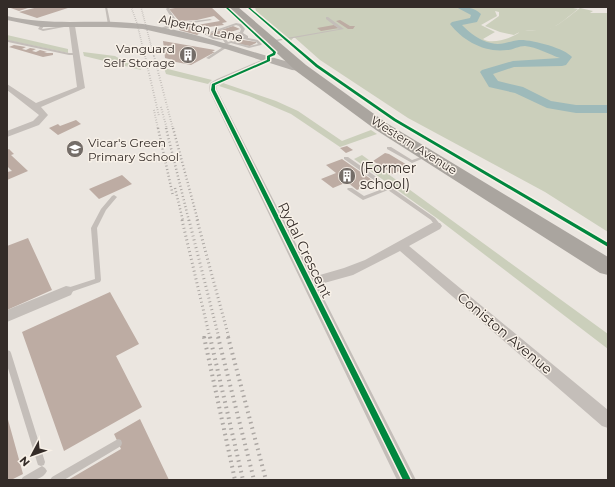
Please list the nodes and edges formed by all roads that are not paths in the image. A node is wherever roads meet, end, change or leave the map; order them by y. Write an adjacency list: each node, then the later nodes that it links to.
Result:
1 (106, 7): 9 (lane)
2 (170, 7): 10 (lane)
3 (237, 8): 17 (highway, Western Avenue)
4 (7, 18): 7 (main road, Alperton Lane)
5 (327, 18): 17 (lane)
6 (210, 20): 10 (lane)
7 (16, 21): 8 (main road); 11 (main road, Alperton Lane)
8 (7, 23)
9 (110, 24): 11 (main road, Alperton Lane); 12 (main road, Alperton Lane)
10 (177, 24): 12 (lane)
11 (72, 26): 18 (street)
12 (158, 31): 16 (main road, Alperton Lane)
13 (241, 33): 14 (lane); 16 (lane); 16 (lane)
14 (244, 38): 16 (lane); 16 (lane)
15 (10, 43): 18 (lane)
16 (226, 43): 17 (main road, Alperton Lane); 19 (lane)
17 (275, 50): 24 (highway, Western Avenue); 31 (highway, Western Avenue); 33 (street, Rydal Crescent)
18 (75, 54): 21 (street)
19 (208, 58)
20 (7, 86): 21 (street)
21 (36, 106): 22 (street)
22 (7, 134)
23 (389, 148): 24 (lane)
24 (429, 155): 32 (highway, Western Avenue)
25 (346, 158): 26 (lane)
26 (389, 188): 27 (lane); 29 (lane)
27 (350, 189)
28 (114, 197): 34 (lane)
29 (436, 226): 30 (street)
30 (401, 246): 33 (street); 37 (street, Coniston Avenue)
31 (608, 253)
32 (608, 267)
33 (308, 283): 41 (street, Rydal Crescent)
34 (66, 291): 35 (street)
35 (7, 316)
36 (7, 353): 39 (lane)
37 (608, 420)
38 (118, 443): 40 (lane)
39 (26, 480)
40 (55, 480)
41 (407, 480)

